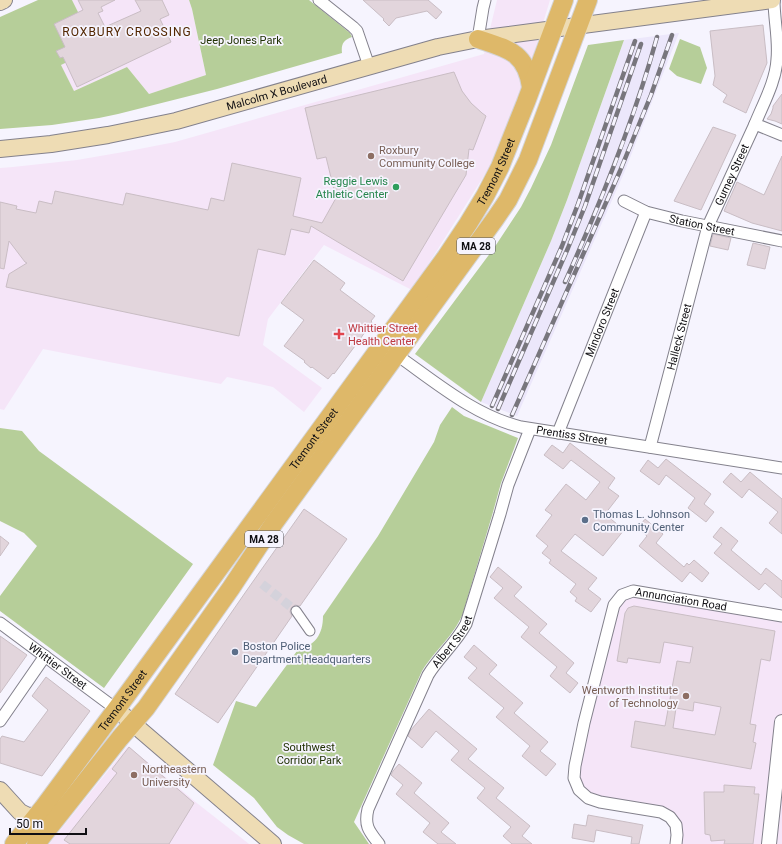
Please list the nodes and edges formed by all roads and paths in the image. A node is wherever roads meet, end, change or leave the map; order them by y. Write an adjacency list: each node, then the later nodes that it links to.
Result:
1 (4, 0): 7 (main road)
2 (319, 0): 11 (street)
3 (486, 0): 10 (street)
4 (564, 0): 9 (main road, MA 28)
5 (588, 0): 8 (main road, MA 28)
6 (773, 0): 8 (main road); 13 (street, Gurney Street)
7 (0, 2)
8 (578, 25): 9 (main road); 20 (main road, Tremont Street / MA 28)
9 (552, 29): 10 (main road, Malcolm X Boulevard); 12 (main road, Tremont Street / MA 28)
10 (478, 39): 11 (main road, Malcolm X Boulevard); 12 (main road)
11 (369, 66): 15 (main road, Malcolm X Boulevard)
12 (531, 87): 20 (main road, Tremont Street / MA 28)
13 (755, 124): 14 (street); 18 (street, Gurney Street)
14 (782, 135)
15 (0, 149)
16 (624, 201): 17 (street, Station Street)
17 (646, 212): 18 (street, Station Street); 22 (street, Mindoro Street)
18 (708, 226): 19 (street, Station Street); 23 (street, Halleck Street)
19 (782, 241)
20 (390, 350): 21 (street, Prentiss Street); 30 (main road, Tremont Street / MA 28); 33 (main road, Tremont Street / MA 28)
21 (530, 429): 22 (street, Prentiss Street); 39 (street, Albert Street)
22 (558, 433): 23 (street, Prentiss Street)
23 (650, 447): 24 (street, Prentiss Street)
24 (782, 468)
25 (296, 611): 28 (street)
26 (782, 616): 40 (street, Annunciation Road)
27 (0, 623): 29 (street, Whittier Street)
28 (310, 631)
29 (45, 656): 30 (street, Whittier Street); 31 (street)
30 (116, 709): 33 (main road); 35 (main road, Tremont Street / MA 28)
31 (0, 721)
32 (782, 722): 41 (street)
33 (133, 724): 36 (main road, Tremont Street / MA 28); 38 (main road)
34 (0, 790): 35 (main road)
35 (36, 817): 37 (main road, Tremont Street / MA 28)
36 (44, 841)
37 (14, 844)
38 (273, 844)
39 (379, 844)
40 (676, 844)
41 (769, 844)

